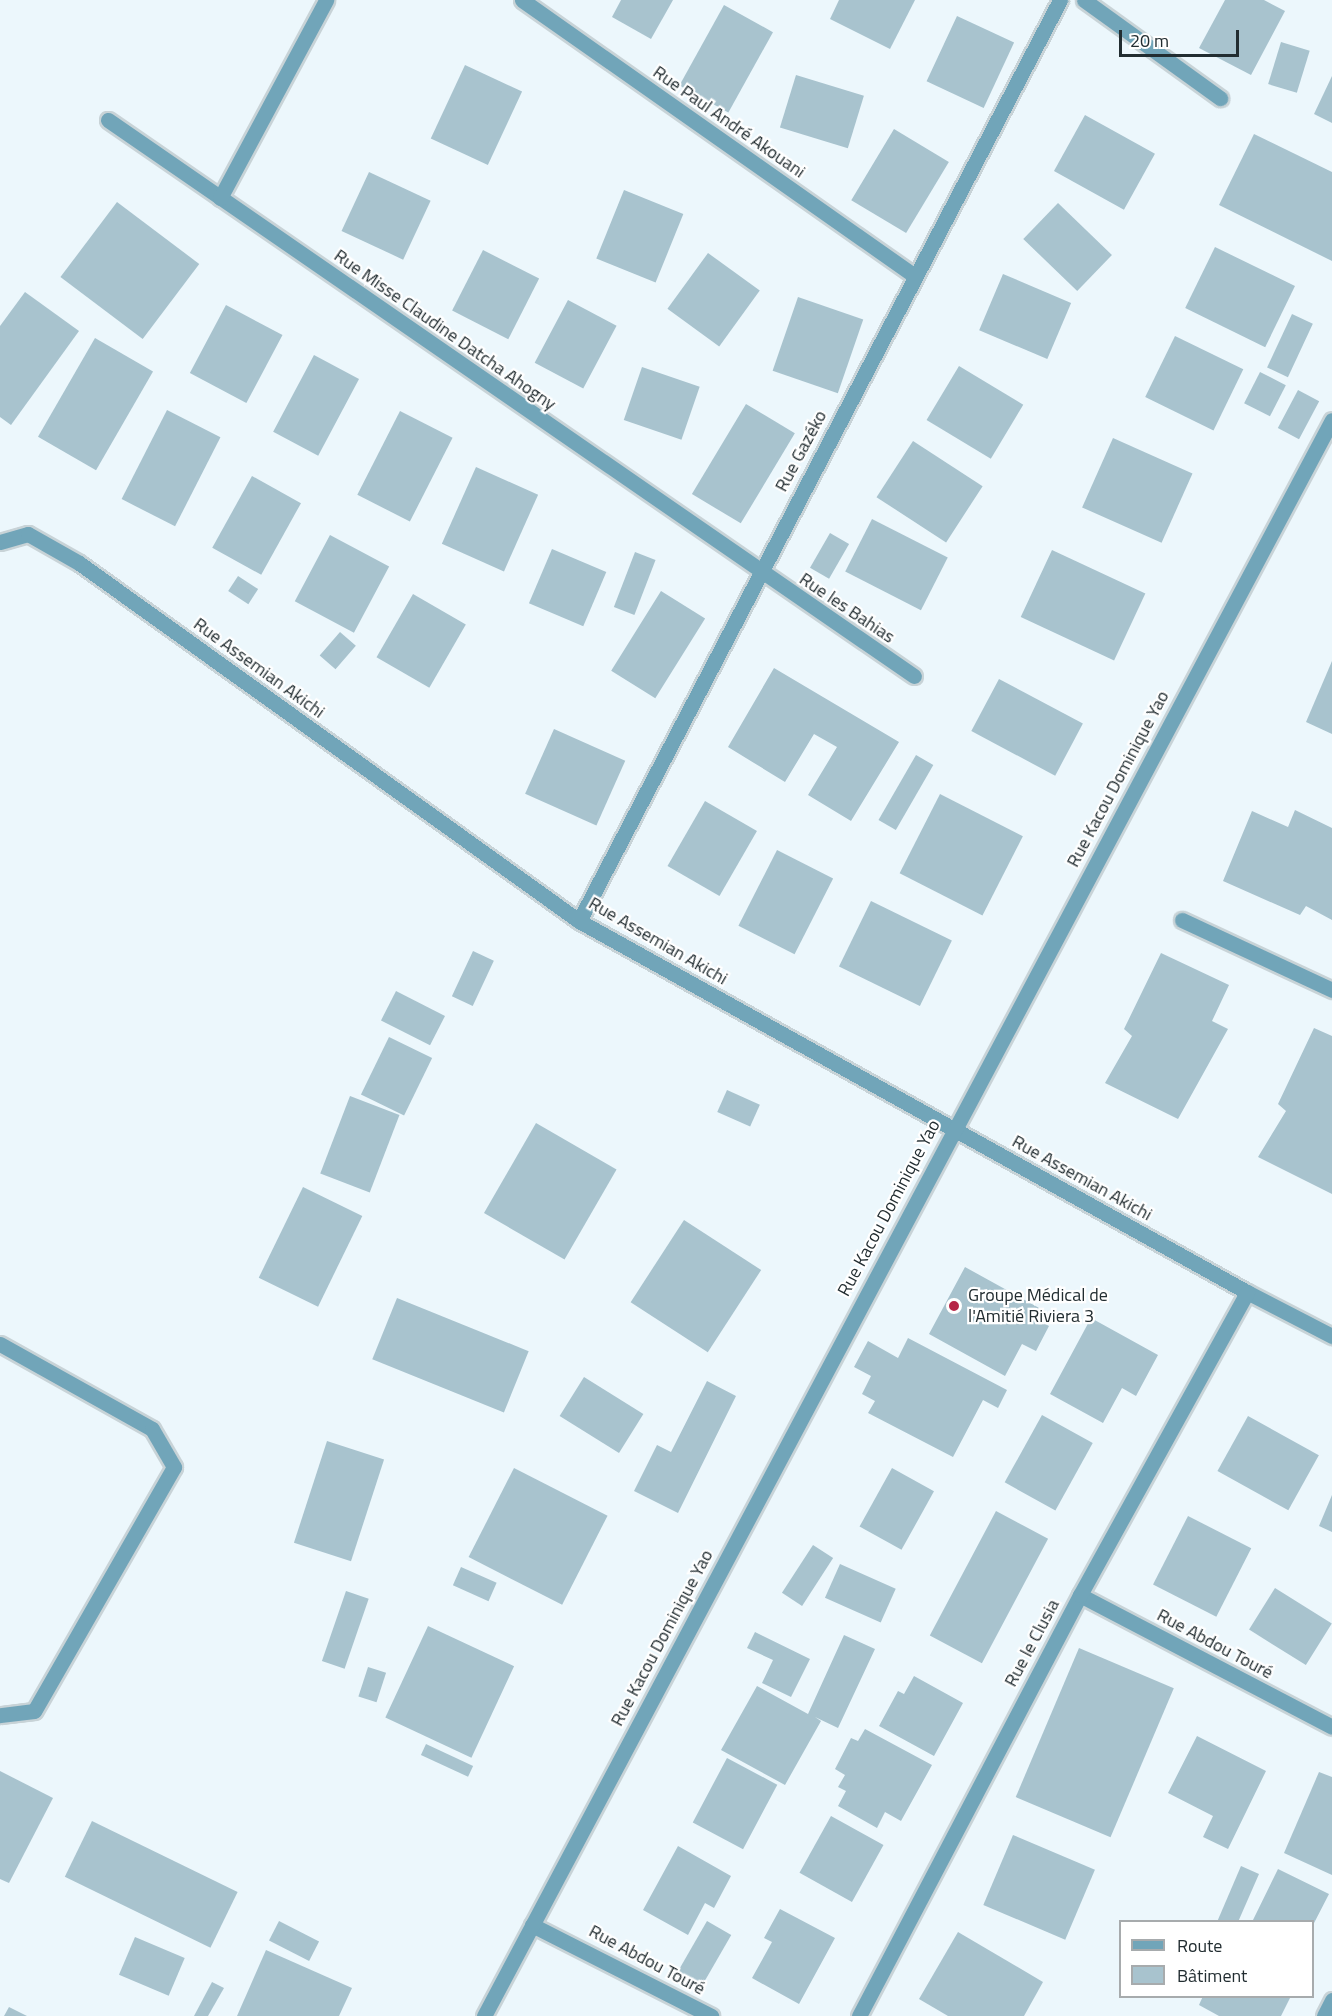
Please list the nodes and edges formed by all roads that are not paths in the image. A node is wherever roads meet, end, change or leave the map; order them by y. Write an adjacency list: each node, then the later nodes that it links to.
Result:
1 (326, 0): 7 (street)
2 (522, 0): 8 (street, Rue Paul André Akouani)
3 (1060, 0): 8 (street, Rue Gazéko)
4 (1083, 0): 5 (street)
5 (1220, 98)
6 (108, 120): 7 (street, Rue Misse Claudine Datcha Ahogny)
7 (220, 198): 11 (street, Rue Misse Claudine Datcha Ahogny)
8 (914, 276): 11 (street, Rue Gazéko)
9 (1332, 420): 16 (street, Rue Kacou Dominique Yao)
10 (0, 542): 14 (street, Rue Assemian Akichi)
11 (759, 572): 12 (street, Rue les Bahias); 14 (street, Rue Gazéko)
12 (914, 676)
13 (1182, 920): 15 (street)
14 (579, 921): 16 (street, Rue Assemian Akichi)
15 (1332, 990)
16 (954, 1129): 17 (street, Rue Assemian Akichi); 23 (street, Rue Kacou Dominique Yao)
17 (1247, 1292): 18 (street, Rue Assemian Akichi); 20 (street, Rue le Clusia)
18 (1332, 1336)
19 (0, 1344): 21 (street)
20 (1080, 1595): 22 (street, Rue Abdou Touré); 27 (street, Rue le Clusia)
21 (0, 1715)
22 (1332, 1727)
23 (532, 1925): 25 (street, Rue Kacou Dominique Yao); 26 (street, Rue Abdou Touré)
24 (1332, 2000): 28 (street)
25 (484, 2016)
26 (711, 2016)
27 (859, 2016)
28 (1324, 2016)

